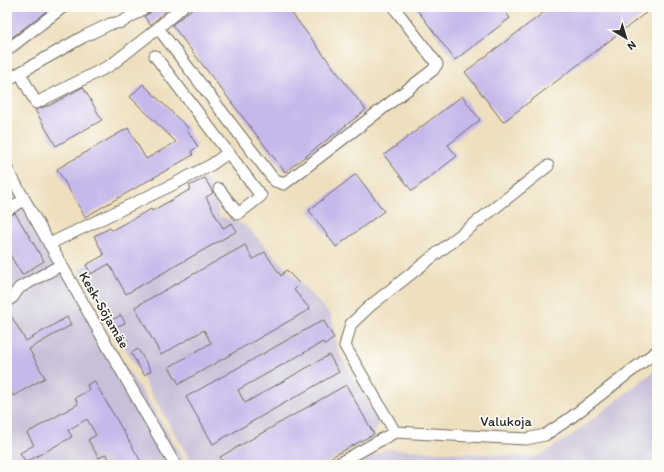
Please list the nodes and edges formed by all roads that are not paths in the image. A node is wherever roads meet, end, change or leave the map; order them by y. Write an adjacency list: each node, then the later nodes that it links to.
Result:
1 (63, 7): 6 (street)
2 (146, 7): 8 (street)
3 (182, 7): 5 (street)
4 (396, 10): 5 (street)
5 (158, 28): 8 (street)
6 (7, 50)
7 (155, 56): 10 (street)
8 (20, 73): 9 (street)
9 (7, 80)
10 (228, 153): 13 (street); 16 (street)
11 (548, 166): 20 (street)
12 (7, 169): 14 (street, Kesk-Sõjamäe)
13 (219, 189)
14 (24, 200): 15 (street); 16 (street, Kesk-Sõjamäe)
15 (7, 210)
16 (49, 244): 17 (street, Kesk-Sõjamäe)
17 (61, 265): 18 (street); 21 (street, Kesk-Sõjamäe)
18 (7, 301)
19 (657, 351): 20 (street, Valukoja)
20 (395, 432): 22 (street)
21 (175, 465)
22 (336, 465)

